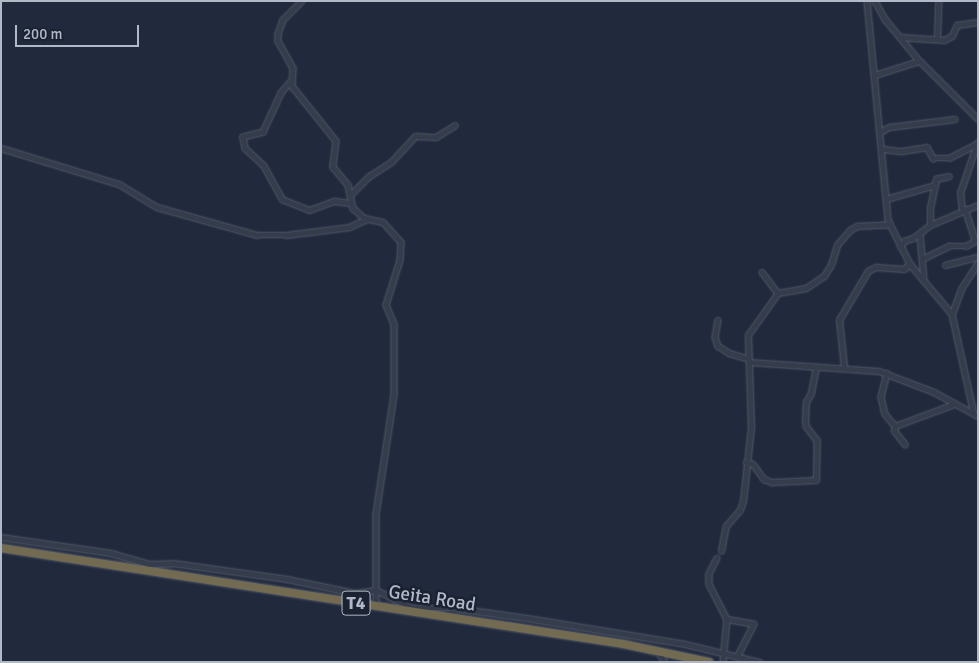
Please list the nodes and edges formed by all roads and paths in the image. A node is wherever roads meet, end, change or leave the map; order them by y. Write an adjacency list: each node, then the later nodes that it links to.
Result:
1 (302, 1): 10 (street)
2 (867, 1): 9 (street)
3 (875, 1): 6 (street)
4 (938, 1): 7 (street)
5 (978, 22): 7 (street)
6 (900, 37): 7 (street); 8 (street)
7 (937, 39)
8 (919, 60): 9 (street); 12 (street)
9 (875, 75): 14 (street)
10 (292, 80): 21 (street); 23 (street)
11 (955, 119): 14 (street)
12 (978, 119)
13 (455, 125): 21 (street)
14 (880, 132): 18 (street)
15 (978, 136): 16 (street)
16 (977, 143): 18 (street); 25 (street)
17 (1, 148): 26 (street)
18 (882, 149): 22 (street)
19 (949, 176): 20 (street)
20 (934, 185): 22 (street); 28 (street)
21 (350, 195): 23 (street)
22 (886, 199): 27 (street)
23 (350, 203): 26 (street)
24 (978, 205): 25 (street)
25 (964, 210): 28 (street); 30 (street)
26 (367, 219): 55 (street)
27 (890, 224): 31 (street); 39 (street)
28 (930, 224): 29 (street)
29 (920, 234): 31 (street); 33 (street)
30 (976, 242): 33 (street)
31 (900, 247): 35 (street)
32 (978, 257): 36 (street)
33 (924, 258): 38 (street)
34 (978, 263): 40 (street)
35 (910, 264): 38 (street); 44 (street)
36 (945, 265)
37 (762, 272): 39 (street)
38 (925, 283): 40 (street)
39 (778, 293): 42 (street)
40 (952, 314): 47 (street)
41 (718, 320): 42 (street)
42 (748, 360): 43 (street); 50 (street)
43 (816, 367): 44 (street); 50 (street)
44 (844, 368): 45 (street)
45 (887, 373): 46 (street); 48 (street)
46 (954, 404): 47 (street); 48 (street)
47 (976, 415)
48 (895, 426): 49 (street)
49 (905, 445)
50 (746, 462): 53 (street)
51 (1, 537): 55 (street)
52 (1, 548): 56 (highway, Geita Road / T4)
53 (721, 551)
54 (717, 558): 57 (street)
55 (376, 590): 56 (street); 59 (street)
56 (376, 606): 58 (highway, Geita Road / T4)
57 (727, 619): 59 (street); 61 (street)
58 (657, 650): 60 (highway, Geita Road / T4); 62 (street)
59 (724, 652): 61 (street); 65 (street)
60 (673, 653): 63 (street); 64 (highway, Geita Road / T4)
61 (738, 655): 66 (street)
62 (665, 662)
63 (669, 662)
64 (710, 662)
65 (723, 662)
66 (760, 662)

